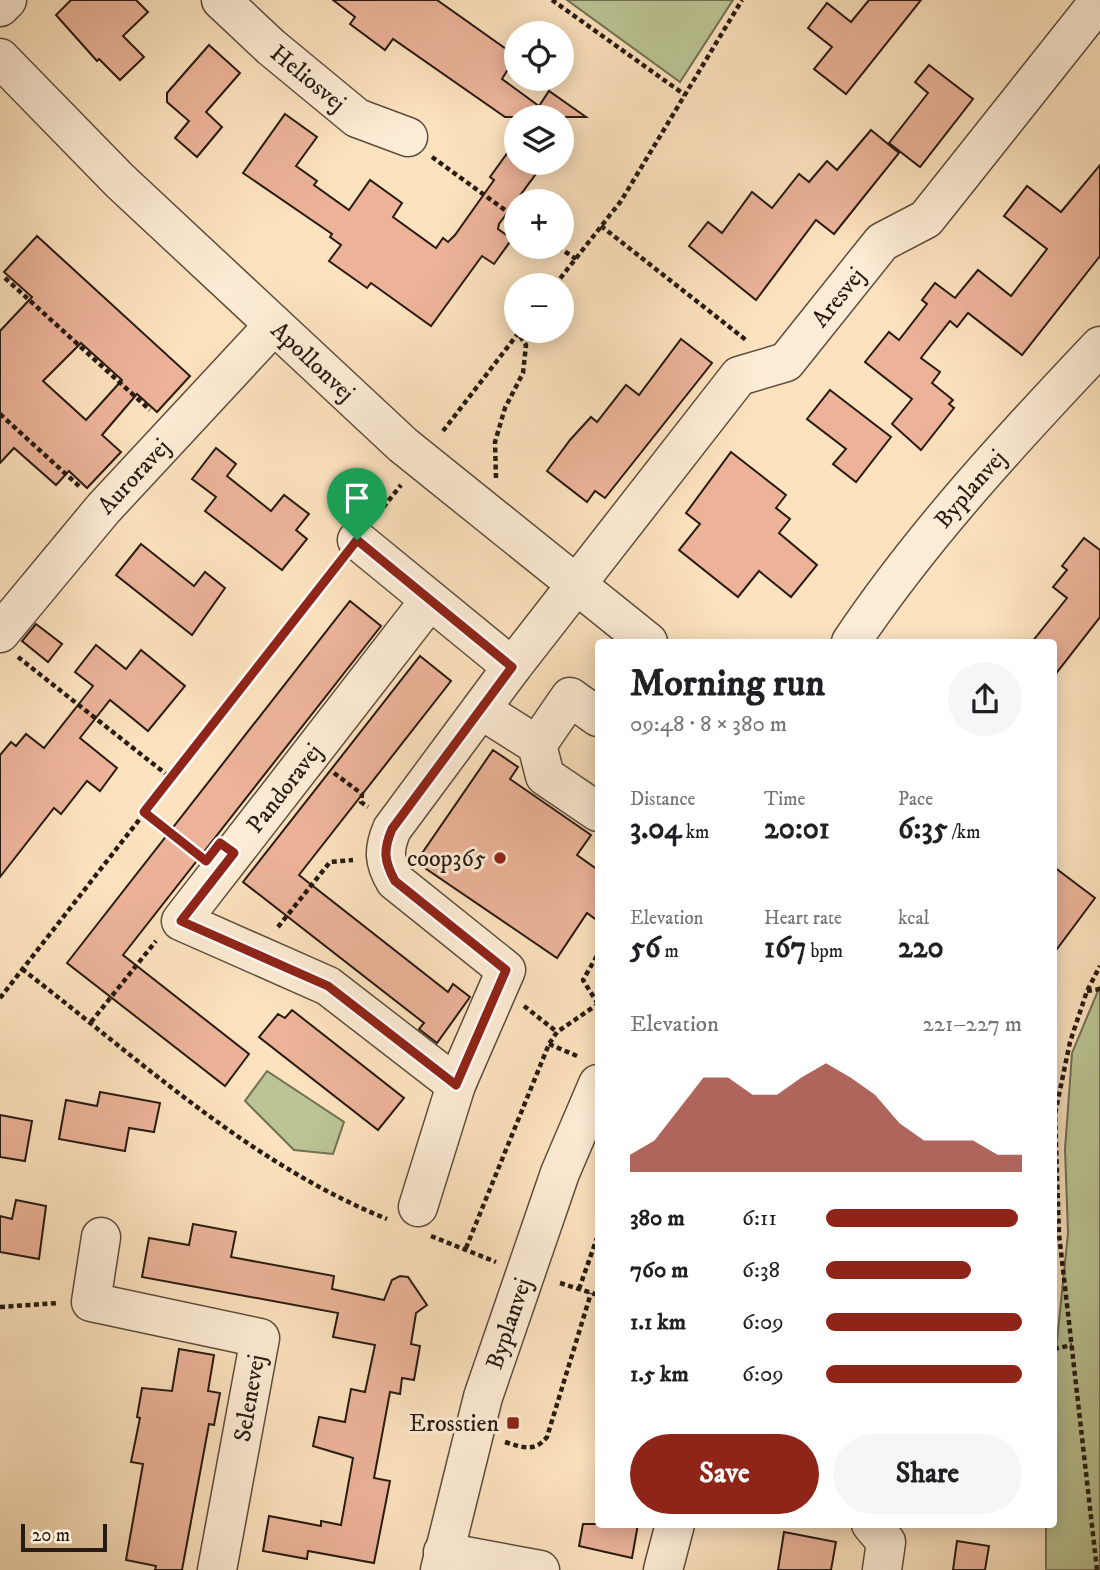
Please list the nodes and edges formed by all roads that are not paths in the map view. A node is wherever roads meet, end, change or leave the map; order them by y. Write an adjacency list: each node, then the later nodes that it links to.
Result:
1 (7, 0): 4 (street)
2 (221, 0): 6 (street, Heliosvej)
3 (1100, 0): 10 (street, Aresvej)
4 (0, 7)
5 (0, 58): 7 (street, Apollonvej)
6 (408, 137)
7 (273, 326): 10 (street, Apollonvej); 14 (street, Auroravej)
8 (1100, 346): 13 (street, Byplanvej)
9 (357, 540): 11 (street)
10 (576, 586): 12 (street, Apollonvej); 15 (street)
11 (430, 600): 15 (street); 21 (street, Pandoravej)
12 (644, 639)
13 (853, 639)
14 (5, 642)
15 (512, 667): 16 (street)
16 (483, 710): 18 (street); 21 (street)
17 (595, 715): 18 (street)
18 (537, 745): 19 (street)
19 (595, 810)
20 (588, 1070): 26 (street, Byplanvej)
21 (456, 1085): 22 (street)
22 (413, 1221)
23 (101, 1237): 27 (street, Selenevej)
24 (674, 1528): 29 (street)
25 (874, 1528): 30 (street)
26 (442, 1561): 28 (street)
27 (217, 1570)
28 (540, 1570)
29 (663, 1570)
30 (882, 1570)

